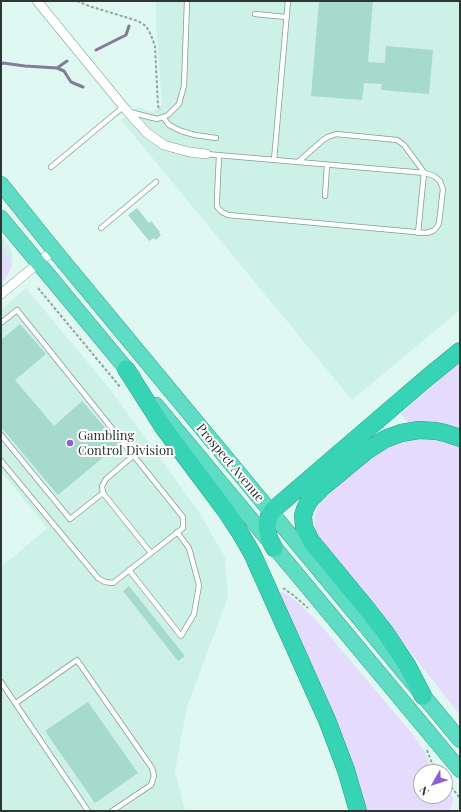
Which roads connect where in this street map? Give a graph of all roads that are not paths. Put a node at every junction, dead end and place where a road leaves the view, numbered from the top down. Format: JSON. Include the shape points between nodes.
{"nodes":[{"id":1,"x":37,"y":1,"type":"edge"},
{"id":2,"x":187,"y":1,"type":"edge"},
{"id":3,"x":288,"y":1,"type":"edge"},
{"id":4,"x":256,"y":14,"type":"dead end"},
{"id":5,"x":286,"y":17,"type":"junction"},
{"id":6,"x":125,"y":109,"type":"junction"},
{"id":7,"x":163,"y":117,"type":"junction"},
{"id":8,"x":216,"y":138,"type":"dead end"},
{"id":9,"x":206,"y":154,"type":"joint"},
{"id":10,"x":218,"y":156,"type":"junction"},
{"id":11,"x":274,"y":160,"type":"junction"},
{"id":12,"x":298,"y":162,"type":"junction"},
{"id":13,"x":327,"y":165,"type":"junction"},
{"id":14,"x":51,"y":167,"type":"dead end"},
{"id":15,"x":424,"y":173,"type":"junction"},
{"id":16,"x":156,"y":182,"type":"dead end"},
{"id":17,"x":1,"y":184,"type":"edge"},
{"id":18,"x":325,"y":196,"type":"dead end"},
{"id":19,"x":1,"y":218,"type":"edge"},
{"id":20,"x":101,"y":228,"type":"dead end"},
{"id":21,"x":418,"y":233,"type":"junction"},
{"id":22,"x":54,"y":250,"type":"junction"},
{"id":23,"x":38,"y":263,"type":"junction"},
{"id":24,"x":1,"y":294,"type":"edge"},
{"id":25,"x":1,"y":323,"type":"edge"},
{"id":26,"x":460,"y":351,"type":"edge"},
{"id":27,"x":126,"y":369,"type":"junction"},
{"id":28,"x":1,"y":434,"type":"edge"},
{"id":29,"x":460,"y":438,"type":"edge"},
{"id":30,"x":134,"y":455,"type":"junction"},
{"id":31,"x":1,"y":461,"type":"edge"},
{"id":32,"x":103,"y":493,"type":"junction"},
{"id":33,"x":271,"y":513,"type":"junction"},
{"id":34,"x":177,"y":532,"type":"junction"},
{"id":35,"x":274,"y":548,"type":"junction"},
{"id":36,"x":151,"y":553,"type":"junction"},
{"id":37,"x":129,"y":570,"type":"junction"},
{"id":38,"x":1,"y":682,"type":"edge"},
{"id":39,"x":423,"y":696,"type":"junction"},
{"id":40,"x":16,"y":704,"type":"junction"},
{"id":41,"x":457,"y":737,"type":"edge"},
{"id":42,"x":460,"y":770,"type":"edge"},
{"id":43,"x":88,"y":811,"type":"edge"},
{"id":44,"x":112,"y":811,"type":"edge"},
{"id":45,"x":358,"y":811,"type":"edge"}],
"edges":[{"from":1,"to":6,"type":"street"},
{"from":2,"to":7,"type":"lane","via":[[184,86],[179,104]]},
{"from":3,"to":5,"type":"lane"},
{"from":4,"to":5,"type":"lane"},
{"from":5,"to":11,"type":"lane"},
{"from":6,"to":7,"type":"lane","via":[[157,119]]},
{"from":6,"to":9,"type":"street","via":[[146,133],[164,145]]},
{"from":6,"to":14,"type":"lane"},
{"from":7,"to":8,"type":"lane","via":[[169,125],[181,131],[195,136]]},
{"from":9,"to":10,"type":"lane"},
{"from":10,"to":11,"type":"lane"},
{"from":10,"to":21,"type":"lane","via":[[217,207],[228,216]]},
{"from":11,"to":12,"type":"lane"},
{"from":12,"to":13,"type":"lane"},
{"from":12,"to":15,"type":"lane","via":[[323,140],[336,134],[397,140],[404,145]]},
{"from":13,"to":15,"type":"lane"},
{"from":13,"to":18,"type":"lane"},
{"from":15,"to":21,"type":"lane"},
{"from":15,"to":21,"type":"lane","via":[[434,176],[443,189],[437,227],[426,233]]},
{"from":16,"to":20,"type":"lane"},
{"from":17,"to":22,"type":"highway","name":"Prospect Avenue"},
{"from":19,"to":23,"type":"highway","name":"Prospect Avenue"},
{"from":22,"to":23,"type":"street"},
{"from":22,"to":33,"type":"highway","name":"Prospect Avenue"},
{"from":23,"to":24,"type":"street"},
{"from":23,"to":27,"type":"highway","name":"Prospect Avenue"},
{"from":25,"to":30,"type":"lane","via":[[17,310]]},
{"from":26,"to":33,"type":"highway"},
{"from":27,"to":35,"type":"highway","name":"Prospect Avenue"},
{"from":27,"to":45,"type":"highway","via":[[154,415],[226,511],[248,547],[327,720]]},
{"from":28,"to":32,"type":"lane","via":[[70,519]]},
{"from":29,"to":39,"type":"highway","via":[[436,431],[419,430],[401,433],[385,440],[365,452],[324,486],[309,501],[302,516],[311,541],[385,632]]},
{"from":30,"to":32,"type":"lane","via":[[106,479],[102,486]]},
{"from":30,"to":34,"type":"lane","via":[[183,517],[183,528]]},
{"from":31,"to":37,"type":"lane","via":[[98,578],[113,583]]},
{"from":32,"to":36,"type":"lane"},
{"from":33,"to":35,"type":"highway","via":[[267,521],[268,534]]},
{"from":33,"to":39,"type":"highway","name":"Prospect Avenue"},
{"from":34,"to":36,"type":"lane"},
{"from":34,"to":37,"type":"lane","via":[[189,548],[198,585],[194,614],[181,636]]},
{"from":35,"to":42,"type":"highway","name":"Prospect Avenue"},
{"from":36,"to":37,"type":"lane"},
{"from":38,"to":40,"type":"lane"},
{"from":39,"to":41,"type":"highway","name":"Prospect Avenue"},
{"from":40,"to":43,"type":"lane"},
{"from":40,"to":44,"type":"lane","via":[[78,660],[152,768],[154,776],[151,785]]}]}
